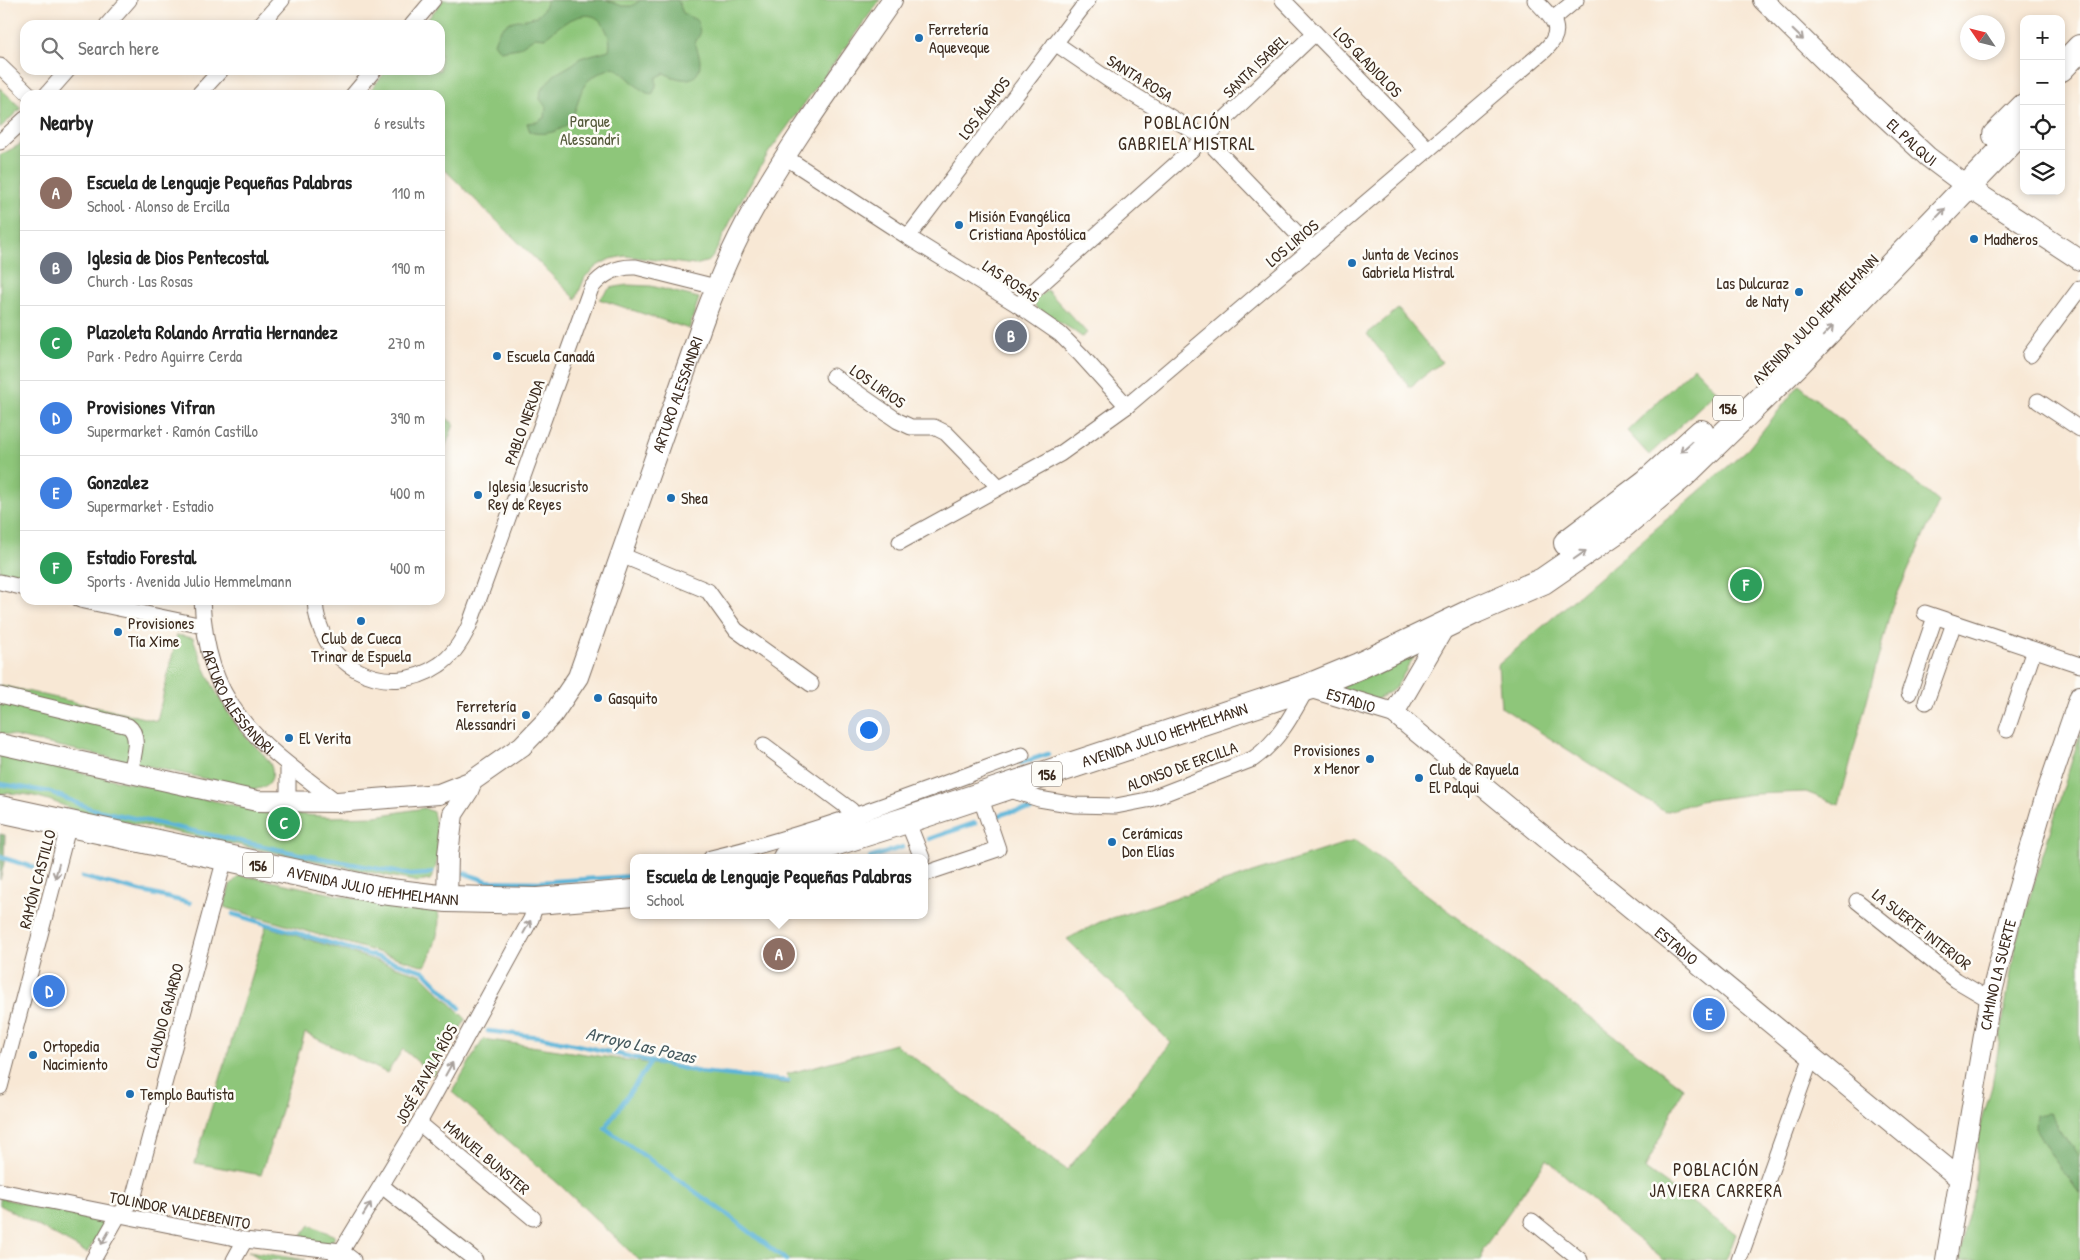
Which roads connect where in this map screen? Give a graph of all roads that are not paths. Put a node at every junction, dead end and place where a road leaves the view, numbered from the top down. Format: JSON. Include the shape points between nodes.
{"nodes":[{"id":1,"x":129,"y":0,"type":"edge"},
{"id":2,"x":282,"y":0,"type":"edge"},
{"id":3,"x":433,"y":0,"type":"edge"},
{"id":4,"x":892,"y":0,"type":"edge"},
{"id":5,"x":1088,"y":0,"type":"edge"},
{"id":6,"x":1284,"y":0,"type":"edge"},
{"id":7,"x":1535,"y":0,"type":"edge"},
{"id":8,"x":1576,"y":0,"type":"edge"},
{"id":9,"x":1763,"y":0,"type":"edge"},
{"id":10,"x":1553,"y":19,"type":"junction"},
{"id":11,"x":111,"y":20,"type":"edge"},
{"id":12,"x":264,"y":20,"type":"edge"},
{"id":13,"x":416,"y":20,"type":"edge"},
{"id":14,"x":1315,"y":33,"type":"junction"},
{"id":15,"x":1055,"y":43,"type":"junction"},
{"id":16,"x":2080,"y":48,"type":"edge"},
{"id":17,"x":2065,"y":64,"type":"edge"},
{"id":18,"x":0,"y":66,"type":"edge"},
{"id":19,"x":2080,"y":70,"type":"edge"},
{"id":20,"x":64,"y":75,"type":"edge"},
{"id":21,"x":216,"y":75,"type":"edge"},
{"id":22,"x":370,"y":75,"type":"edge"},
{"id":23,"x":2065,"y":85,"type":"edge"},
{"id":24,"x":25,"y":90,"type":"edge"},
{"id":25,"x":50,"y":90,"type":"edge"},
{"id":26,"x":203,"y":90,"type":"edge"},
{"id":27,"x":357,"y":90,"type":"edge"},
{"id":28,"x":2020,"y":112,"type":"edge"},
{"id":29,"x":20,"y":124,"type":"edge"},
{"id":30,"x":2020,"y":131,"type":"edge"},
{"id":31,"x":1205,"y":138,"type":"junction"},
{"id":32,"x":0,"y":142,"type":"edge"},
{"id":33,"x":1428,"y":149,"type":"junction"},
{"id":34,"x":785,"y":156,"type":"junction"},
{"id":35,"x":1961,"y":181,"type":"junction"},
{"id":36,"x":908,"y":237,"type":"junction"},
{"id":37,"x":1311,"y":248,"type":"junction"},
{"id":38,"x":2080,"y":260,"type":"edge"},
{"id":39,"x":716,"y":287,"type":"junction"},
{"id":40,"x":2080,"y":288,"type":"edge"},
{"id":41,"x":1018,"y":305,"type":"junction"},
{"id":42,"x":2030,"y":355,"type":"dead end"},
{"id":43,"x":833,"y":376,"type":"dead end"},
{"id":44,"x":2038,"y":401,"type":"dead end"},
{"id":45,"x":1127,"y":406,"type":"junction"},
{"id":46,"x":2080,"y":429,"type":"edge"},
{"id":47,"x":999,"y":487,"type":"junction"},
{"id":48,"x":900,"y":542,"type":"dead end"},
{"id":49,"x":621,"y":555,"type":"junction"},
{"id":50,"x":0,"y":582,"type":"edge"},
{"id":51,"x":20,"y":587,"type":"edge"},
{"id":52,"x":104,"y":605,"type":"edge"},
{"id":53,"x":202,"y":605,"type":"edge"},
{"id":54,"x":316,"y":605,"type":"edge"},
{"id":55,"x":1954,"y":623,"type":"junction"},
{"id":56,"x":1446,"y":624,"type":"junction"},
{"id":57,"x":203,"y":626,"type":"junction"},
{"id":58,"x":2034,"y":650,"type":"junction"},
{"id":59,"x":2080,"y":665,"type":"edge"},
{"id":60,"x":811,"y":684,"type":"dead end"},
{"id":61,"x":1308,"y":687,"type":"junction"},
{"id":62,"x":1909,"y":693,"type":"dead end"},
{"id":63,"x":0,"y":695,"type":"edge"},
{"id":64,"x":2080,"y":696,"type":"edge"},
{"id":65,"x":1926,"y":702,"type":"dead end"},
{"id":66,"x":1394,"y":713,"type":"junction"},
{"id":67,"x":2007,"y":730,"type":"dead end"},
{"id":68,"x":0,"y":744,"type":"edge"},
{"id":69,"x":764,"y":746,"type":"dead end"},
{"id":70,"x":1022,"y":755,"type":"dead end"},
{"id":71,"x":288,"y":766,"type":"junction"},
{"id":72,"x":130,"y":773,"type":"junction"},
{"id":73,"x":472,"y":781,"type":"junction"},
{"id":74,"x":992,"y":792,"type":"junction"},
{"id":75,"x":439,"y":794,"type":"junction"},
{"id":76,"x":288,"y":801,"type":"junction"},
{"id":77,"x":337,"y":802,"type":"junction"},
{"id":78,"x":0,"y":809,"type":"edge"},
{"id":79,"x":452,"y":814,"type":"junction"},
{"id":80,"x":907,"y":820,"type":"junction"},
{"id":81,"x":69,"y":824,"type":"junction"},
{"id":82,"x":849,"y":836,"type":"junction"},
{"id":83,"x":736,"y":854,"type":"edge"},
{"id":84,"x":797,"y":854,"type":"edge"},
{"id":85,"x":920,"y":854,"type":"edge"},
{"id":86,"x":225,"y":858,"type":"junction"},
{"id":87,"x":928,"y":869,"type":"edge"},
{"id":88,"x":630,"y":892,"type":"edge"},
{"id":89,"x":447,"y":899,"type":"junction"},
{"id":90,"x":537,"y":901,"type":"junction"},
{"id":91,"x":1857,"y":901,"type":"dead end"},
{"id":92,"x":1990,"y":1000,"type":"junction"},
{"id":93,"x":1812,"y":1056,"type":"junction"},
{"id":94,"x":0,"y":1087,"type":"edge"},
{"id":95,"x":419,"y":1123,"type":"junction"},
{"id":96,"x":1959,"y":1178,"type":"junction"},
{"id":97,"x":382,"y":1186,"type":"junction"},
{"id":98,"x":0,"y":1192,"type":"edge"},
{"id":99,"x":118,"y":1216,"type":"junction"},
{"id":100,"x":533,"y":1218,"type":"dead end"},
{"id":101,"x":1532,"y":1221,"type":"dead end"},
{"id":102,"x":245,"y":1240,"type":"junction"},
{"id":103,"x":343,"y":1257,"type":"edge"},
{"id":104,"x":93,"y":1260,"type":"edge"},
{"id":105,"x":234,"y":1260,"type":"edge"},
{"id":106,"x":475,"y":1260,"type":"edge"},
{"id":107,"x":1580,"y":1260,"type":"edge"},
{"id":108,"x":1739,"y":1260,"type":"edge"},
{"id":109,"x":1946,"y":1260,"type":"edge"}],
"edges":[{"from":1,"to":11,"type":"street"},
{"from":2,"to":12,"type":"street"},
{"from":3,"to":13,"type":"street"},
{"from":4,"to":34,"type":"street","name":"ARTURO ALESSANDRI"},
{"from":5,"to":15,"type":"street","name":"LOS ÁLAMOS"},
{"from":6,"to":14,"type":"street","name":"LOS GLADIOLOS"},
{"from":7,"to":10,"type":"street"},
{"from":8,"to":10,"type":"street"},
{"from":9,"to":35,"type":"street","name":"EL PALQUI","one_way":true,"via":[[1928,158]]},
{"from":10,"to":33,"type":"street","name":"LOS LIRIOS","via":[[1556,35],[1551,45]]},
{"from":14,"to":31,"type":"street","name":"SANTA ISABEL"},
{"from":14,"to":33,"type":"street","name":"LOS GLADIOLOS"},
{"from":15,"to":31,"type":"street","name":"SANTA ROSA"},
{"from":15,"to":36,"type":"street","name":"LOS ÁLAMOS"},
{"from":16,"to":17,"type":"highway"},
{"from":18,"to":24,"type":"street"},
{"from":19,"to":23,"type":"highway"},
{"from":20,"to":25,"type":"street"},
{"from":21,"to":26,"type":"street"},
{"from":22,"to":27,"type":"street"},
{"from":28,"to":35,"type":"highway","name":"AVENIDA JULIO HEMMELMANN","number":"156"},
{"from":29,"to":32,"type":"street"},
{"from":30,"to":35,"type":"highway","name":"AVENIDA JULIO HEMMELMANN","number":"156"},
{"from":31,"to":37,"type":"street","name":"SANTA ROSA"},
{"from":31,"to":41,"type":"street","name":"SANTA ISABEL"},
{"from":33,"to":37,"type":"street","name":"LOS LIRIOS"},
{"from":34,"to":36,"type":"street","name":"LAS ROSAS"},
{"from":34,"to":39,"type":"street","name":"ARTURO ALESSANDRI","via":[[752,211]]},
{"from":35,"to":38,"type":"street","name":"EL PALQUI"},
{"from":35,"to":56,"type":"highway","name":"AVENIDA JULIO HEMMELMANN","number":"156","via":[[1646,483],[1476,610]]},
{"from":36,"to":41,"type":"street","name":"LAS ROSAS"},
{"from":37,"to":45,"type":"street","name":"LOS LIRIOS"},
{"from":39,"to":49,"type":"street","name":"ARTURO ALESSANDRI"},
{"from":39,"to":54,"type":"street","name":"PABLO NERUDA","via":[[627,267],[609,271],[591,288],[469,626],[458,647],[440,665],[417,676],[393,680],[357,670],[328,645],[318,623]]},
{"from":40,"to":42,"type":"street"},
{"from":41,"to":45,"type":"street","name":"LAS ROSAS","via":[[1060,334]]},
{"from":43,"to":47,"type":"street","name":"LOS LIRIOS","via":[[898,421],[910,427],[934,427],[946,433]]},
{"from":44,"to":46,"type":"street"},
{"from":45,"to":47,"type":"street","name":"LOS LIRIOS","via":[[1060,454]]},
{"from":47,"to":48,"type":"street","name":"LOS LIRIOS"},
{"from":49,"to":60,"type":"street","via":[[708,590],[736,630]]},
{"from":49,"to":73,"type":"street","name":"ARTURO ALESSANDRI","via":[[578,676],[567,696],[522,746]]},
{"from":50,"to":51,"type":"street"},
{"from":52,"to":57,"type":"street"},
{"from":53,"to":57,"type":"street","name":"ARTURO ALESSANDRI"},
{"from":55,"to":58,"type":"street"},
{"from":55,"to":62,"type":"street","via":[[1930,615]]},
{"from":55,"to":65,"type":"street"},
{"from":56,"to":61,"type":"highway","name":"AVENIDA JULIO HEMMELMANN","number":"156"},
{"from":56,"to":66,"type":"street","name":"ESTADIO"},
{"from":57,"to":71,"type":"street","name":"ARTURO ALESSANDRI","via":[[215,673],[232,707],[258,739]]},
{"from":58,"to":59,"type":"street"},
{"from":58,"to":67,"type":"street"},
{"from":61,"to":66,"type":"street","name":"ESTADIO"},
{"from":61,"to":74,"type":"highway","name":"AVENIDA JULIO HEMMELMANN","number":"156"},
{"from":61,"to":74,"type":"street","name":"ALONSO DE ERCILLA","via":[[1288,723],[1253,759],[1147,800],[1116,806],[1075,805]]},
{"from":63,"to":72,"type":"street","via":[[128,726],[136,738]]},
{"from":64,"to":92,"type":"street","name":"CAMINO LA SUERTE","via":[[2046,795]]},
{"from":66,"to":93,"type":"street","name":"ESTADIO"},
{"from":68,"to":72,"type":"street"},
{"from":69,"to":82,"type":"street","via":[[850,810]]},
{"from":70,"to":82,"type":"street"},
{"from":71,"to":76,"type":"street","name":"ARTURO ALESSANDRI"},
{"from":71,"to":77,"type":"street","name":"ARTURO ALESSANDRI"},
{"from":72,"to":76,"type":"street","via":[[257,801]]},
{"from":73,"to":75,"type":"street","name":"ARTURO ALESSANDRI"},
{"from":73,"to":79,"type":"street","name":"ARTURO ALESSANDRI"},
{"from":74,"to":80,"type":"highway","name":"AVENIDA JULIO HEMMELMANN","number":"156"},
{"from":74,"to":87,"type":"street","via":[[998,849]]},
{"from":75,"to":77,"type":"street","name":"ARTURO ALESSANDRI"},
{"from":75,"to":79,"type":"street"},
{"from":76,"to":77,"type":"street"},
{"from":78,"to":81,"type":"highway","name":"AVENIDA JULIO HEMMELMANN","number":"156"},
{"from":79,"to":89,"type":"street","name":"ARTURO ALESSANDRI"},
{"from":80,"to":82,"type":"highway","name":"AVENIDA JULIO HEMMELMANN","number":"156"},
{"from":80,"to":85,"type":"street"},
{"from":81,"to":86,"type":"highway","name":"AVENIDA JULIO HEMMELMANN","number":"156"},
{"from":81,"to":94,"type":"street","name":"RAMÓN CASTILLO","one_way":true},
{"from":82,"to":83,"type":"street"},
{"from":82,"to":84,"type":"highway","name":"AVENIDA JULIO HEMMELMANN","number":"156"},
{"from":86,"to":89,"type":"highway","name":"AVENIDA JULIO HEMMELMANN","number":"156","via":[[382,891]]},
{"from":86,"to":99,"type":"street","name":"CLAUDIO GAJARDO","via":[[132,1199]]},
{"from":88,"to":90,"type":"highway","name":"AVENIDA JULIO HEMMELMANN","number":"156"},
{"from":89,"to":90,"type":"highway","name":"AVENIDA JULIO HEMMELMANN","number":"156"},
{"from":95,"to":90,"type":"street","name":"JOSÉ ZAVALA RÍOS","one_way":true,"via":[[531,919]]},
{"from":91,"to":92,"type":"street","name":"LA SUERTE INTERIOR","via":[[1956,980]]},
{"from":92,"to":96,"type":"street","name":"CAMINO LA SUERTE"},
{"from":93,"to":96,"type":"street","name":"ESTADIO"},
{"from":93,"to":108,"type":"street"},
{"from":95,"to":97,"type":"street","name":"JOSÉ ZAVALA RÍOS"},
{"from":95,"to":100,"type":"street","name":"MANUEL BUNSTER"},
{"from":96,"to":109,"type":"street","name":"CAMINO LA SUERTE"},
{"from":103,"to":97,"type":"street","name":"JOSÉ ZAVALA RÍOS","one_way":true},
{"from":97,"to":106,"type":"street"},
{"from":98,"to":99,"type":"street","name":"TOLINDOR VALDEBENITO"},
{"from":99,"to":102,"type":"street","name":"TOLINDOR VALDEBENITO"},
{"from":99,"to":104,"type":"street","name":"CLAUDIO GAJARDO","one_way":true},
{"from":101,"to":107,"type":"street"},
{"from":102,"to":103,"type":"street","name":"TOLINDOR VALDEBENITO"},
{"from":102,"to":105,"type":"street"}]}
